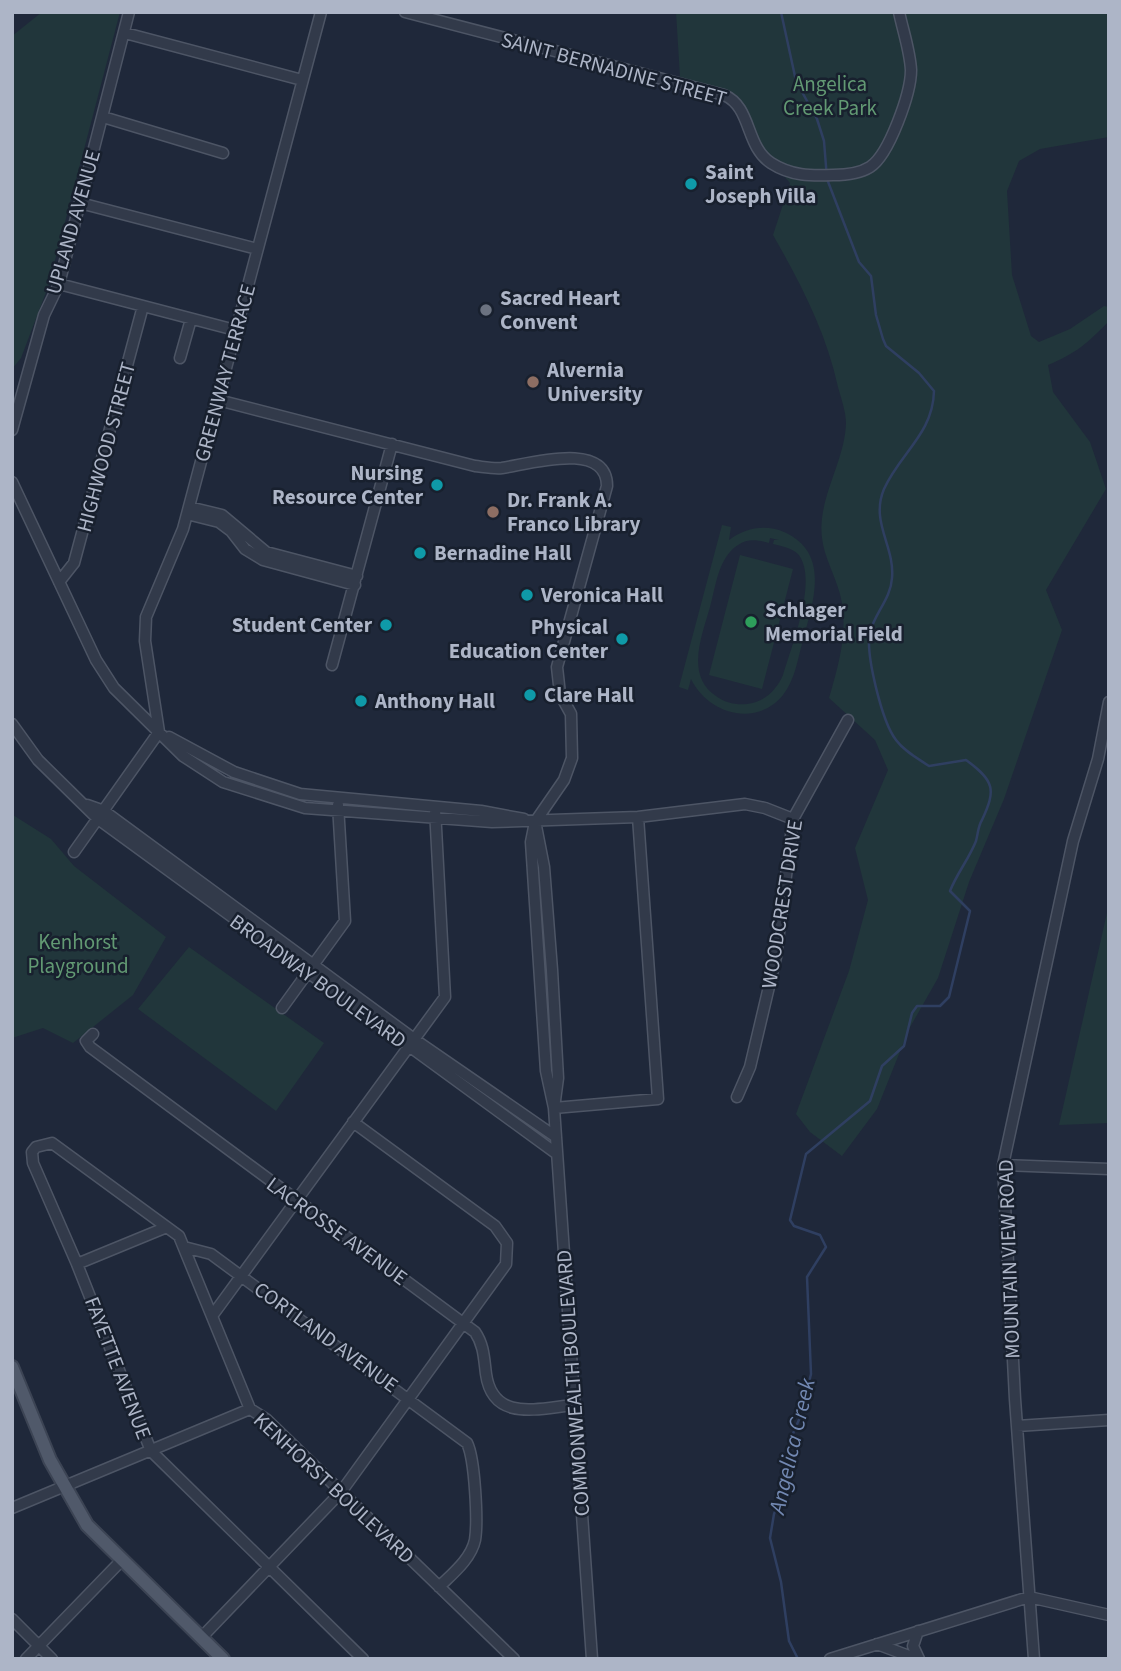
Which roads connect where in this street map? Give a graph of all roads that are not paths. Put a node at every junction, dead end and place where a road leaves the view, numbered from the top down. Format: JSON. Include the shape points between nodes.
{"nodes":[{"id":1,"x":129,"y":12,"type":"edge"},
{"id":2,"x":321,"y":12,"type":"edge"},
{"id":3,"x":405,"y":12,"type":"edge"},
{"id":4,"x":899,"y":12,"type":"edge"},
{"id":5,"x":125,"y":33,"type":"junction"},
{"id":6,"x":302,"y":80,"type":"junction"},
{"id":7,"x":103,"y":117,"type":"junction"},
{"id":8,"x":223,"y":152,"type":"dead end"},
{"id":9,"x":80,"y":203,"type":"junction"},
{"id":10,"x":257,"y":250,"type":"junction"},
{"id":11,"x":60,"y":284,"type":"junction"},
{"id":12,"x":143,"y":306,"type":"junction"},
{"id":13,"x":191,"y":319,"type":"junction"},
{"id":14,"x":235,"y":330,"type":"junction"},
{"id":15,"x":180,"y":358,"type":"dead end"},
{"id":16,"x":218,"y":400,"type":"junction"},
{"id":17,"x":12,"y":430,"type":"edge"},
{"id":18,"x":392,"y":444,"type":"junction"},
{"id":19,"x":12,"y":482,"type":"edge"},
{"id":20,"x":188,"y":510,"type":"junction"},
{"id":21,"x":356,"y":580,"type":"junction"},
{"id":22,"x":59,"y":582,"type":"junction"},
{"id":23,"x":332,"y":665,"type":"dead end"},
{"id":24,"x":1109,"y":702,"type":"edge"},
{"id":25,"x":848,"y":720,"type":"dead end"},
{"id":26,"x":12,"y":724,"type":"edge"},
{"id":27,"x":159,"y":732,"type":"junction"},
{"id":28,"x":338,"y":805,"type":"junction"},
{"id":29,"x":435,"y":813,"type":"junction"},
{"id":30,"x":101,"y":815,"type":"junction"},
{"id":31,"x":638,"y":817,"type":"junction"},
{"id":32,"x":793,"y":819,"type":"junction"},
{"id":33,"x":535,"y":822,"type":"junction"},
{"id":34,"x":74,"y":852,"type":"dead end"},
{"id":35,"x":311,"y":969,"type":"junction"},
{"id":36,"x":282,"y":1008,"type":"dead end"},
{"id":37,"x":93,"y":1034,"type":"dead end"},
{"id":38,"x":411,"y":1043,"type":"junction"},
{"id":39,"x":737,"y":1097,"type":"dead end"},
{"id":40,"x":554,"y":1108,"type":"junction"},
{"id":41,"x":353,"y":1122,"type":"junction"},
{"id":42,"x":556,"y":1137,"type":"junction"},
{"id":43,"x":557,"y":1154,"type":"junction"},
{"id":44,"x":1003,"y":1165,"type":"junction"},
{"id":45,"x":1109,"y":1169,"type":"edge"},
{"id":46,"x":295,"y":1202,"type":"junction"},
{"id":47,"x":167,"y":1227,"type":"junction"},
{"id":48,"x":184,"y":1247,"type":"junction"},
{"id":49,"x":77,"y":1264,"type":"junction"},
{"id":50,"x":241,"y":1275,"type":"junction"},
{"id":51,"x":212,"y":1316,"type":"junction"},
{"id":52,"x":464,"y":1322,"type":"junction"},
{"id":53,"x":12,"y":1367,"type":"edge"},
{"id":54,"x":410,"y":1398,"type":"junction"},
{"id":55,"x":574,"y":1405,"type":"junction"},
{"id":56,"x":250,"y":1409,"type":"junction"},
{"id":57,"x":1109,"y":1420,"type":"edge"},
{"id":58,"x":1017,"y":1426,"type":"junction"},
{"id":59,"x":151,"y":1451,"type":"junction"},
{"id":60,"x":63,"y":1487,"type":"junction"},
{"id":61,"x":341,"y":1492,"type":"junction"},
{"id":62,"x":12,"y":1508,"type":"edge"},
{"id":63,"x":121,"y":1561,"type":"junction"},
{"id":64,"x":270,"y":1568,"type":"junction"},
{"id":65,"x":439,"y":1587,"type":"junction"},
{"id":66,"x":1029,"y":1597,"type":"junction"},
{"id":67,"x":1109,"y":1615,"type":"edge"},
{"id":68,"x":12,"y":1619,"type":"edge"},
{"id":69,"x":918,"y":1630,"type":"junction"},
{"id":70,"x":201,"y":1638,"type":"junction"},
{"id":71,"x":877,"y":1644,"type":"junction"},
{"id":72,"x":38,"y":1646,"type":"junction"},
{"id":73,"x":26,"y":1659,"type":"edge"},
{"id":74,"x":52,"y":1659,"type":"edge"},
{"id":75,"x":223,"y":1659,"type":"edge"},
{"id":76,"x":363,"y":1659,"type":"edge"},
{"id":77,"x":514,"y":1659,"type":"edge"},
{"id":78,"x":592,"y":1659,"type":"edge"},
{"id":79,"x":830,"y":1659,"type":"edge"},
{"id":80,"x":918,"y":1659,"type":"edge"},
{"id":81,"x":1034,"y":1659,"type":"edge"}],
"edges":[{"from":1,"to":5,"type":"street","name":"UPLAND AVENUE"},
{"from":2,"to":6,"type":"street","name":"GREENWAY TERRACE"},
{"from":3,"to":4,"type":"street","name":"SAINT BERNADINE STREET","via":[[723,95],[738,106],[764,158],[790,172],[820,176],[867,169],[887,146],[911,70]]},
{"from":5,"to":6,"type":"street"},
{"from":5,"to":7,"type":"street","name":"UPLAND AVENUE"},
{"from":6,"to":10,"type":"street","name":"GREENWAY TERRACE"},
{"from":7,"to":8,"type":"street"},
{"from":7,"to":9,"type":"street","name":"UPLAND AVENUE"},
{"from":9,"to":10,"type":"street"},
{"from":9,"to":11,"type":"street","name":"UPLAND AVENUE"},
{"from":10,"to":14,"type":"street","name":"GREENWAY TERRACE"},
{"from":11,"to":12,"type":"street"},
{"from":11,"to":17,"type":"street","name":"UPLAND AVENUE","via":[[44,315]]},
{"from":12,"to":13,"type":"street"},
{"from":12,"to":22,"type":"street","name":"HIGHWOOD STREET","via":[[74,563]]},
{"from":13,"to":14,"type":"street"},
{"from":13,"to":15,"type":"street"},
{"from":14,"to":16,"type":"street","name":"GREENWAY TERRACE"},
{"from":16,"to":18,"type":"street"},
{"from":16,"to":20,"type":"street","name":"GREENWAY TERRACE"},
{"from":18,"to":21,"type":"street"},
{"from":18,"to":33,"type":"street","via":[[487,467],[581,459],[601,467],[607,486],[557,667],[560,694],[571,714],[572,758],[564,780]]},
{"from":19,"to":22,"type":"street"},
{"from":20,"to":21,"type":"street","via":[[219,522],[263,560]]},
{"from":20,"to":27,"type":"street","name":"GREENWAY TERRACE","via":[[144,631]]},
{"from":21,"to":23,"type":"street"},
{"from":22,"to":27,"type":"street","via":[[109,680]]},
{"from":24,"to":44,"type":"street","name":"MOUNTAIN VIEW ROAD","via":[[1098,759],[1073,841]]},
{"from":25,"to":32,"type":"street","name":"WOODCREST DRIVE"},
{"from":26,"to":30,"type":"street","name":"BROADWAY BOULEVARD","via":[[38,760]]},
{"from":27,"to":28,"type":"street","via":[[250,779]]},
{"from":27,"to":30,"type":"street"},
{"from":28,"to":29,"type":"street"},
{"from":28,"to":35,"type":"street","via":[[345,922]]},
{"from":29,"to":33,"type":"street","via":[[512,815]]},
{"from":29,"to":38,"type":"street","via":[[445,997]]},
{"from":30,"to":34,"type":"street"},
{"from":30,"to":35,"type":"street","name":"BROADWAY BOULEVARD"},
{"from":31,"to":32,"type":"street","via":[[745,804]]},
{"from":31,"to":33,"type":"street"},
{"from":31,"to":40,"type":"street","via":[[657,1099]]},
{"from":32,"to":39,"type":"street","name":"WOODCREST DRIVE","via":[[779,943],[750,1067]]},
{"from":33,"to":40,"type":"street","name":"COMMONWEALTH BOULEVARD","via":[[552,970],[558,1078]]},
{"from":35,"to":36,"type":"street"},
{"from":35,"to":38,"type":"street","name":"BROADWAY BOULEVARD"},
{"from":37,"to":46,"type":"street","name":"LACROSSE AVENUE","via":[[86,1041],[90,1047]]},
{"from":38,"to":41,"type":"street"},
{"from":38,"to":42,"type":"street","name":"BROADWAY BOULEVARD"},
{"from":38,"to":43,"type":"street","name":"BROADWAY BOULEVARD"},
{"from":40,"to":42,"type":"street","name":"COMMONWEALTH BOULEVARD"},
{"from":41,"to":46,"type":"street"},
{"from":41,"to":52,"type":"street","via":[[495,1226],[507,1243],[502,1273]]},
{"from":42,"to":43,"type":"street","name":"COMMONWEALTH BOULEVARD"},
{"from":43,"to":55,"type":"street","name":"COMMONWEALTH BOULEVARD"},
{"from":44,"to":45,"type":"street"},
{"from":44,"to":58,"type":"street","name":"MOUNTAIN VIEW ROAD"},
{"from":46,"to":50,"type":"street"},
{"from":46,"to":52,"type":"street","name":"LACROSSE AVENUE"},
{"from":47,"to":48,"type":"street"},
{"from":47,"to":49,"type":"street"},
{"from":47,"to":49,"type":"street","name":"FAYETTE AVENUE","via":[[55,1145],[36,1147],[33,1163]]},
{"from":48,"to":50,"type":"street","name":"CORTLAND AVENUE","via":[[211,1254]]},
{"from":48,"to":51,"type":"street","name":"KENHORST BOULEVARD"},
{"from":49,"to":59,"type":"street","name":"FAYETTE AVENUE"},
{"from":50,"to":51,"type":"street"},
{"from":50,"to":54,"type":"street","name":"CORTLAND AVENUE"},
{"from":51,"to":56,"type":"street","name":"KENHORST BOULEVARD"},
{"from":52,"to":54,"type":"street"},
{"from":52,"to":55,"type":"street","name":"LACROSSE AVENUE","via":[[480,1339],[488,1389],[500,1403],[522,1410]]},
{"from":53,"to":60,"type":"main road"},
{"from":54,"to":61,"type":"street"},
{"from":54,"to":65,"type":"street","name":"CORTLAND AVENUE","via":[[463,1438],[472,1461],[475,1541],[463,1563]]},
{"from":55,"to":78,"type":"street","name":"COMMONWEALTH BOULEVARD"},
{"from":56,"to":59,"type":"street"},
{"from":56,"to":61,"type":"street","name":"KENHORST BOULEVARD"},
{"from":57,"to":58,"type":"street"},
{"from":58,"to":66,"type":"street","name":"MOUNTAIN VIEW ROAD"},
{"from":59,"to":60,"type":"street"},
{"from":59,"to":64,"type":"street","name":"FAYETTE AVENUE"},
{"from":60,"to":62,"type":"street"},
{"from":60,"to":63,"type":"main road","via":[[88,1525]]},
{"from":61,"to":64,"type":"street"},
{"from":61,"to":65,"type":"street","name":"KENHORST BOULEVARD"},
{"from":63,"to":70,"type":"main road"},
{"from":63,"to":72,"type":"street"},
{"from":64,"to":70,"type":"street"},
{"from":64,"to":76,"type":"street","name":"FAYETTE AVENUE"},
{"from":65,"to":77,"type":"street","name":"KENHORST BOULEVARD"},
{"from":66,"to":67,"type":"street"},
{"from":66,"to":69,"type":"street"},
{"from":66,"to":81,"type":"street","name":"MOUNTAIN VIEW ROAD"},
{"from":68,"to":72,"type":"street"},
{"from":69,"to":71,"type":"street"},
{"from":69,"to":80,"type":"street","via":[[913,1646]]},
{"from":70,"to":75,"type":"main road"},
{"from":71,"to":79,"type":"street"},
{"from":71,"to":80,"type":"street"},
{"from":72,"to":73,"type":"street"},
{"from":72,"to":74,"type":"street"}]}
